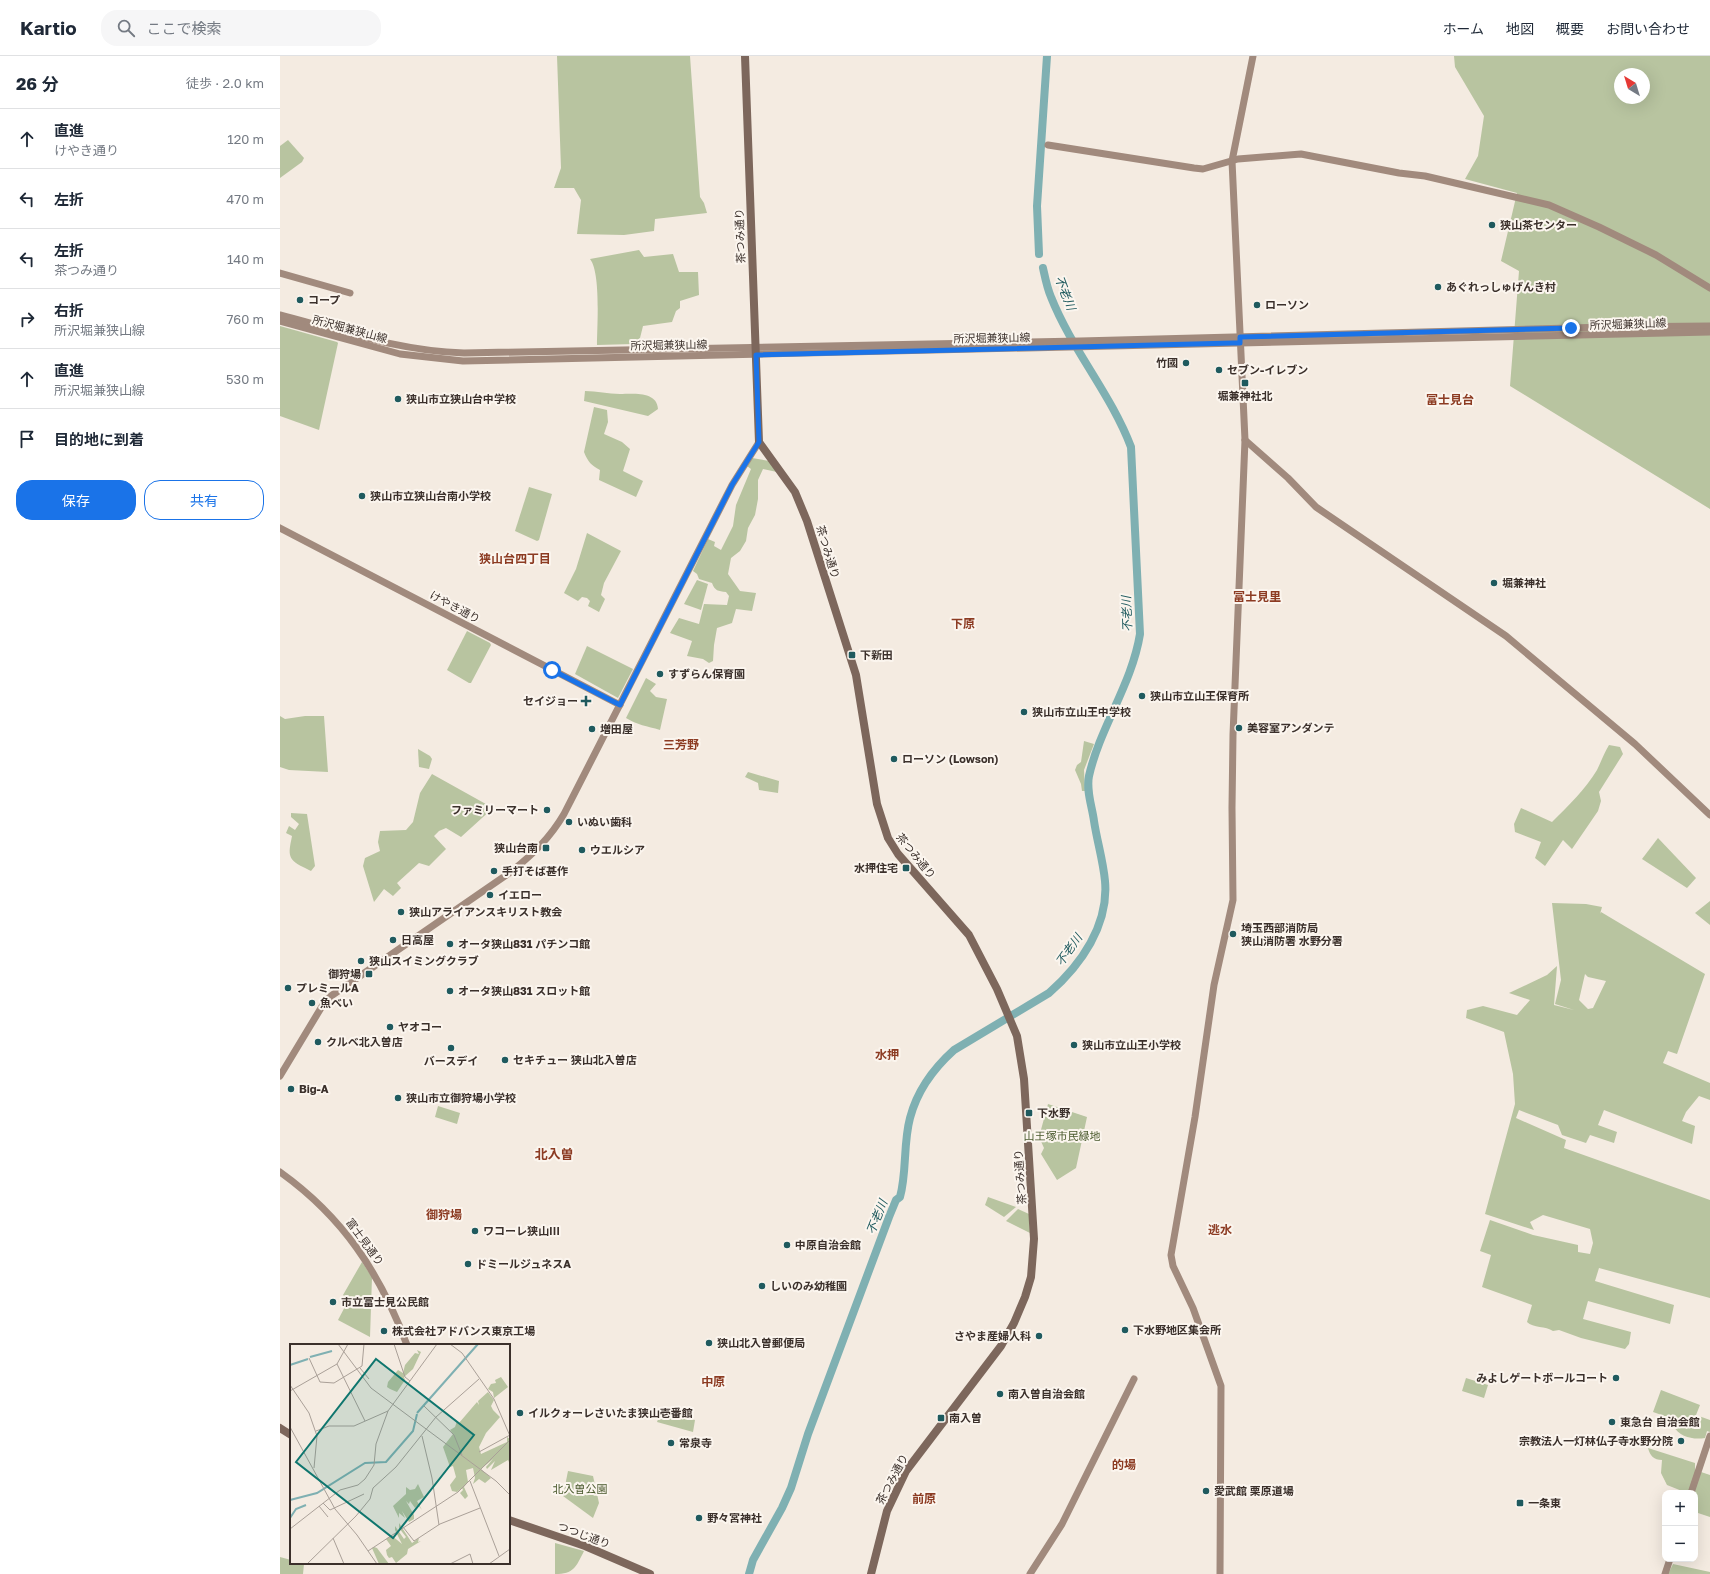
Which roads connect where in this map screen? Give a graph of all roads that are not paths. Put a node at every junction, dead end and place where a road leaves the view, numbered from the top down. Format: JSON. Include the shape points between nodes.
{"nodes":[{"id":1,"x":746,"y":56,"type":"edge"},
{"id":2,"x":1253,"y":56,"type":"edge"},
{"id":3,"x":1048,"y":145,"type":"dead end"},
{"id":4,"x":1232,"y":161,"type":"junction"},
{"id":5,"x":280,"y":273,"type":"edge"},
{"id":6,"x":1710,"y":288,"type":"edge"},
{"id":7,"x":350,"y":293,"type":"dead end"},
{"id":8,"x":280,"y":315,"type":"edge"},
{"id":9,"x":280,"y":322,"type":"edge"},
{"id":10,"x":1710,"y":326,"type":"edge"},
{"id":11,"x":1710,"y":332,"type":"edge"},
{"id":12,"x":1240,"y":340,"type":"junction"},
{"id":13,"x":756,"y":352,"type":"junction"},
{"id":14,"x":1245,"y":440,"type":"junction"},
{"id":15,"x":759,"y":442,"type":"junction"},
{"id":16,"x":280,"y":528,"type":"edge"},
{"id":17,"x":620,"y":705,"type":"junction"},
{"id":18,"x":1710,"y":815,"type":"edge"},
{"id":19,"x":280,"y":1076,"type":"edge"},
{"id":20,"x":280,"y":1172,"type":"edge"},
{"id":21,"x":407,"y":1344,"type":"edge"},
{"id":22,"x":1134,"y":1379,"type":"dead end"},
{"id":23,"x":280,"y":1428,"type":"edge"},
{"id":24,"x":290,"y":1434,"type":"edge"},
{"id":25,"x":1710,"y":1436,"type":"edge"},
{"id":26,"x":1692,"y":1490,"type":"edge"},
{"id":27,"x":510,"y":1520,"type":"edge"},
{"id":28,"x":1669,"y":1562,"type":"edge"},
{"id":29,"x":650,"y":1574,"type":"edge"},
{"id":30,"x":871,"y":1574,"type":"edge"},
{"id":31,"x":1030,"y":1574,"type":"edge"},
{"id":32,"x":1220,"y":1574,"type":"edge"},
{"id":33,"x":1665,"y":1574,"type":"edge"}],
"edges":[{"from":1,"to":13,"type":"main road","name":"茶つみ通り"},
{"from":2,"to":4,"type":"street"},
{"from":3,"to":4,"type":"street","via":[[1203,169]]},
{"from":4,"to":6,"type":"street","via":[[1301,154],[1425,176],[1530,200],[1564,211],[1624,238]]},
{"from":4,"to":12,"type":"street"},
{"from":5,"to":7,"type":"street"},
{"from":8,"to":13,"type":"street","name":"所沢堀兼狭山線","via":[[384,343],[448,353]]},
{"from":9,"to":13,"type":"street","name":"所沢堀兼狭山線","via":[[380,349],[443,360]]},
{"from":10,"to":12,"type":"street","name":"所沢堀兼狭山線"},
{"from":11,"to":12,"type":"street","name":"所沢堀兼狭山線"},
{"from":12,"to":13,"type":"street","name":"所沢堀兼狭山線"},
{"from":12,"to":14,"type":"street"},
{"from":13,"to":15,"type":"main road","name":"茶つみ通り"},
{"from":14,"to":18,"type":"street","via":[[1288,478],[1316,508],[1506,636],[1635,744]]},
{"from":14,"to":32,"type":"street","via":[[1233,750],[1233,900],[1213,992],[1171,1255],[1173,1266],[1193,1308],[1221,1386]]},
{"from":15,"to":17,"type":"street","via":[[732,485]]},
{"from":15,"to":30,"type":"main road","name":"茶つみ通り","via":[[795,492],[808,521],[856,675],[877,804],[888,838],[898,854],[969,934],[1017,1036],[1024,1079],[1034,1236],[1031,1277],[1020,1310],[1001,1346],[920,1450],[903,1477],[887,1511]]},
{"from":16,"to":17,"type":"street","name":"けやき通り"},
{"from":17,"to":19,"type":"street","via":[[564,814],[545,842],[512,871],[331,996],[324,1003]]},
{"from":20,"to":21,"type":"street","name":"富士見通り","via":[[325,1209],[361,1253],[386,1296]]},
{"from":22,"to":31,"type":"street","via":[[1062,1524]]},
{"from":23,"to":24,"type":"main road"},
{"from":25,"to":26,"type":"street"},
{"from":27,"to":29,"type":"main road","name":"つつじ通り","via":[[585,1546]]},
{"from":28,"to":33,"type":"street"}]}
